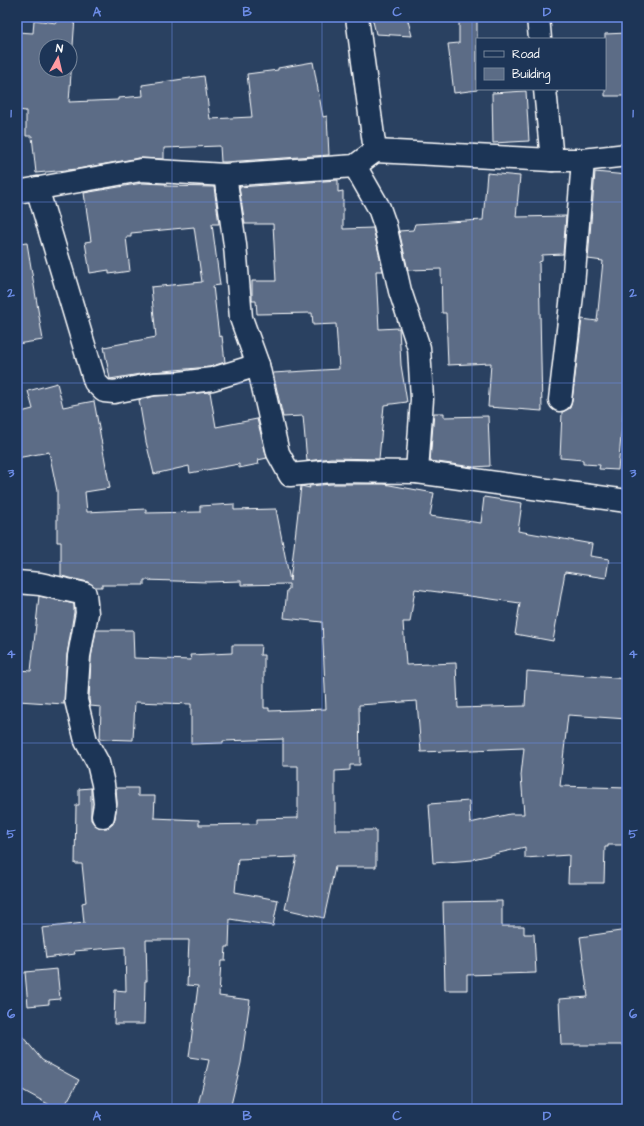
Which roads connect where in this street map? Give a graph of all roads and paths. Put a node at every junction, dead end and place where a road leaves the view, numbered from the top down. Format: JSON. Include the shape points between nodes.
{"nodes":[{"id":1,"x":357,"y":17,"type":"edge"},
{"id":2,"x":538,"y":17,"type":"edge"},
{"id":3,"x":540,"y":38,"type":"edge"},
{"id":4,"x":545,"y":90,"type":"edge"},
{"id":5,"x":375,"y":151,"type":"junction"},
{"id":6,"x":627,"y":155,"type":"edge"},
{"id":7,"x":552,"y":160,"type":"junction"},
{"id":8,"x":583,"y":160,"type":"junction"},
{"id":9,"x":355,"y":166,"type":"junction"},
{"id":10,"x":225,"y":175,"type":"junction"},
{"id":11,"x":27,"y":190,"type":"edge"},
{"id":12,"x":258,"y":365,"type":"junction"},
{"id":13,"x":560,"y":400,"type":"dead end"},
{"id":14,"x":417,"y":472,"type":"junction"},
{"id":15,"x":627,"y":501,"type":"edge"},
{"id":16,"x":17,"y":582,"type":"edge"},
{"id":17,"x":103,"y":816,"type":"dead end"}],
"edges":[{"from":1,"to":5,"type":"street"},
{"from":2,"to":3,"type":"street"},
{"from":4,"to":7,"type":"street"},
{"from":5,"to":7,"type":"street"},
{"from":5,"to":9,"type":"street"},
{"from":6,"to":8,"type":"street"},
{"from":7,"to":8,"type":"street"},
{"from":8,"to":13,"type":"street","via":[[573,286]]},
{"from":9,"to":10,"type":"street"},
{"from":9,"to":14,"type":"street","via":[[379,208],[385,225],[400,291],[419,348],[422,399]]},
{"from":10,"to":11,"type":"street","via":[[141,170]]},
{"from":10,"to":12,"type":"street","via":[[235,245],[240,318]]},
{"from":11,"to":12,"type":"street","via":[[54,241],[62,278],[95,382],[100,389],[114,392],[154,384],[212,379]]},
{"from":12,"to":14,"type":"street","via":[[278,453],[290,475],[331,471]]},
{"from":14,"to":15,"type":"street"},
{"from":16,"to":17,"type":"street","via":[[40,584],[85,594],[87,613],[79,656],[76,700],[86,741],[98,763],[103,784]]}]}
